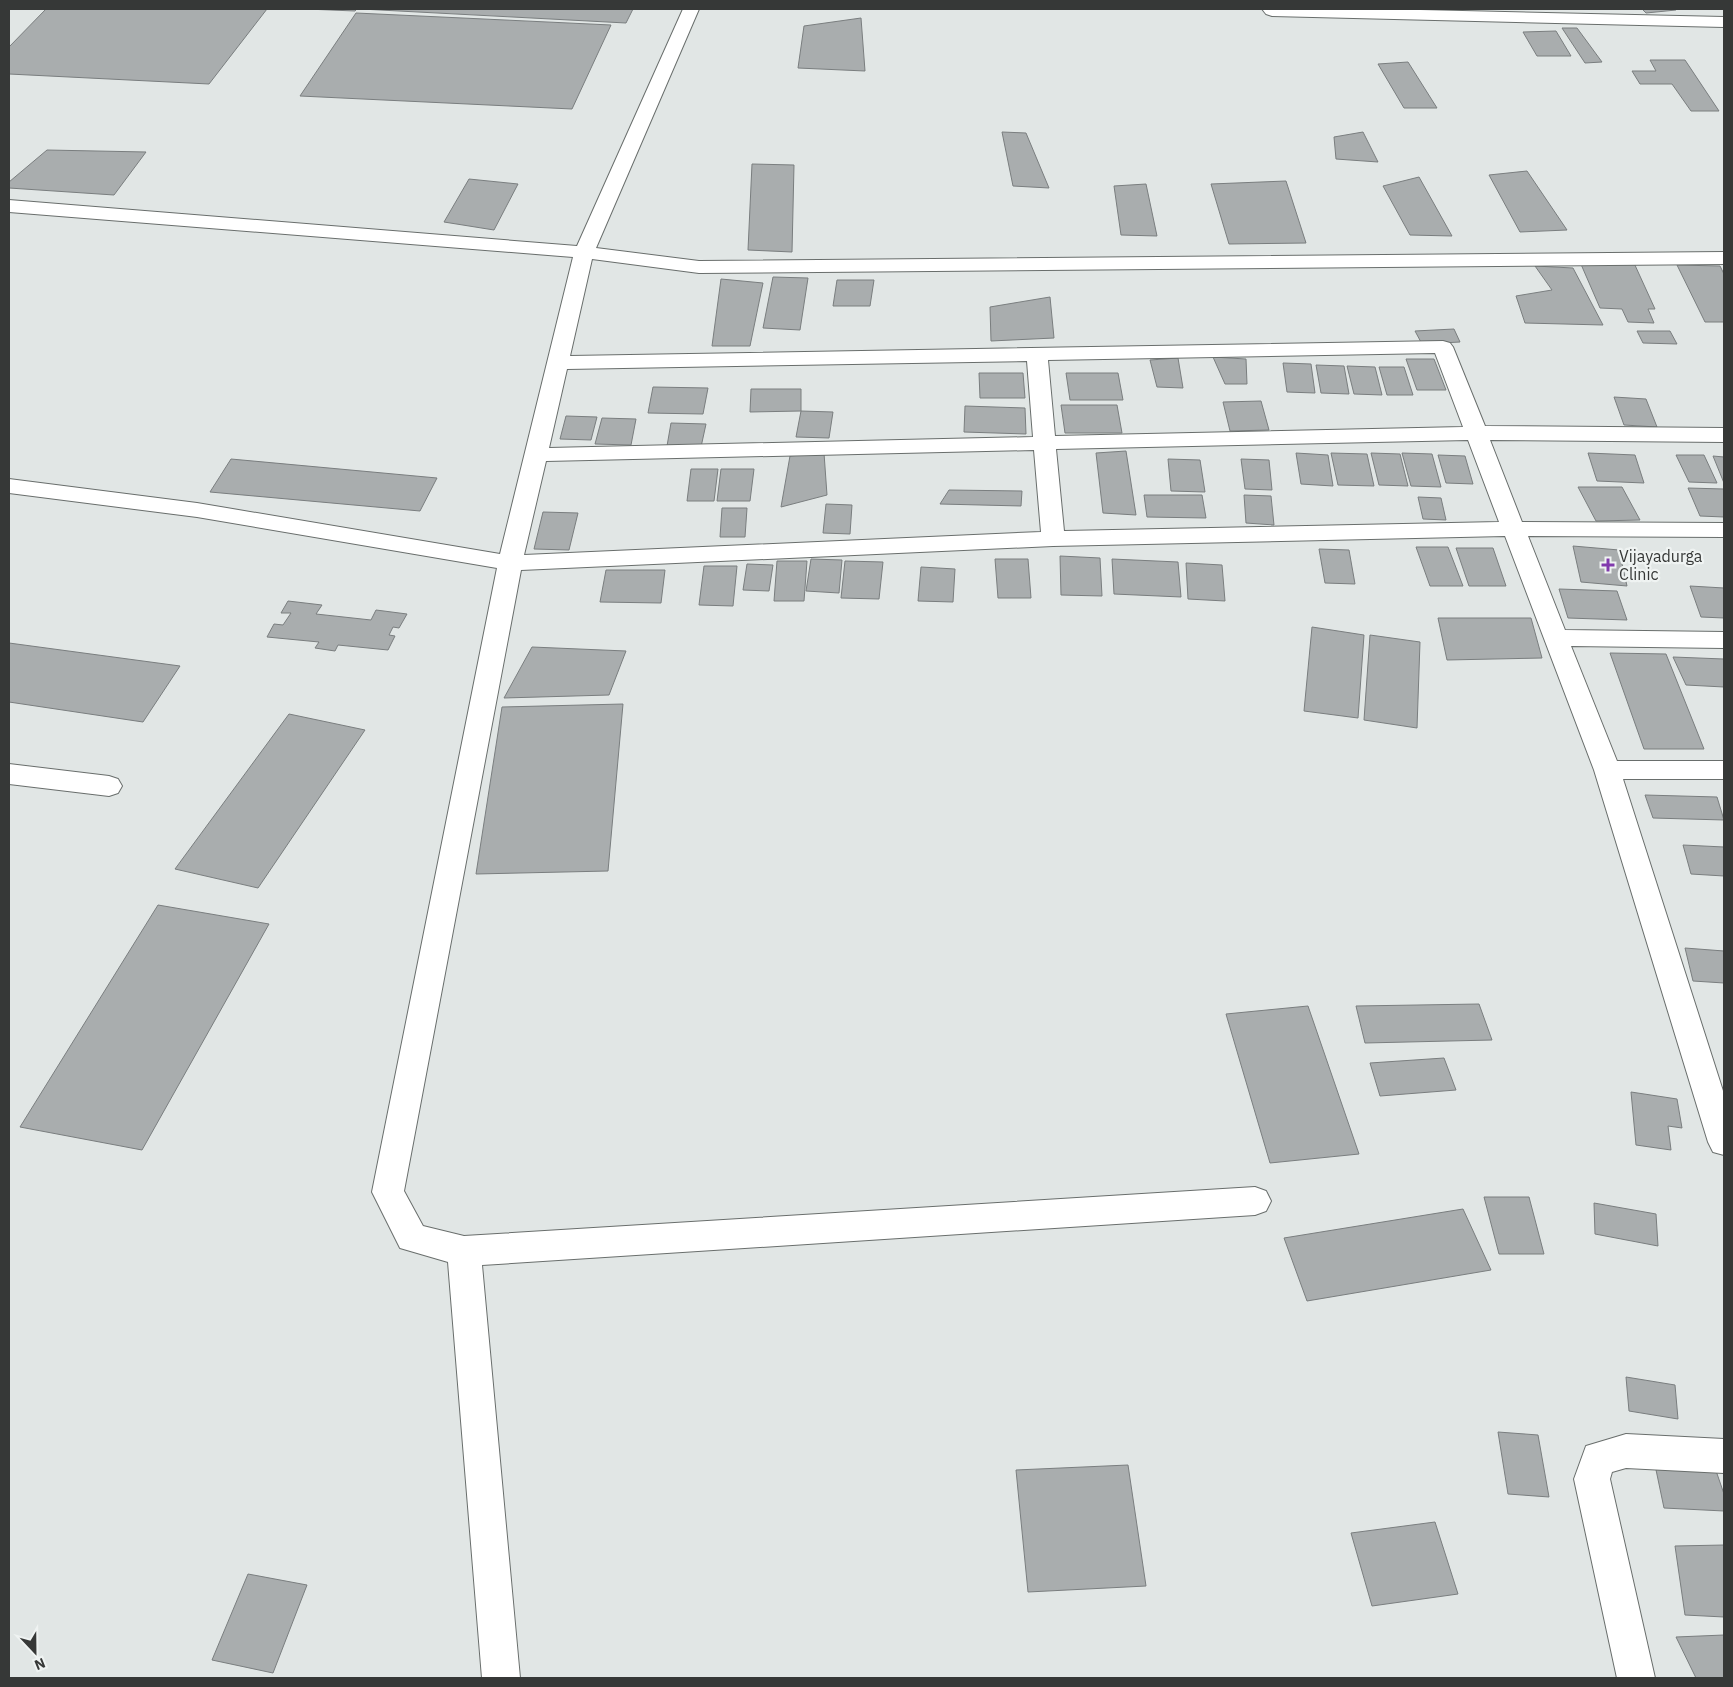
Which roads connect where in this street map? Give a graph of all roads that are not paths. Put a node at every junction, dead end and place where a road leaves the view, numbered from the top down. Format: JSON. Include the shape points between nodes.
{"nodes":[{"id":1,"x":691,"y":9,"type":"edge"},
{"id":2,"x":1270,"y":9,"type":"edge"},
{"id":3,"x":1724,"y":22,"type":"edge"},
{"id":4,"x":9,"y":206,"type":"edge"},
{"id":5,"x":584,"y":252,"type":"junction"},
{"id":6,"x":1724,"y":258,"type":"edge"},
{"id":7,"x":1037,"y":354,"type":"junction"},
{"id":8,"x":557,"y":363,"type":"junction"},
{"id":9,"x":1477,"y":432,"type":"junction"},
{"id":10,"x":1724,"y":435,"type":"edge"},
{"id":11,"x":1045,"y":443,"type":"junction"},
{"id":12,"x":536,"y":455,"type":"junction"},
{"id":13,"x":9,"y":486,"type":"edge"},
{"id":14,"x":1513,"y":530,"type":"junction"},
{"id":15,"x":1724,"y":530,"type":"edge"},
{"id":16,"x":1053,"y":539,"type":"junction"},
{"id":17,"x":510,"y":563,"type":"junction"},
{"id":18,"x":1556,"y":638,"type":"junction"},
{"id":19,"x":1724,"y":640,"type":"edge"},
{"id":20,"x":1607,"y":770,"type":"junction"},
{"id":21,"x":1724,"y":770,"type":"edge"},
{"id":22,"x":9,"y":774,"type":"edge"},
{"id":23,"x":109,"y":786,"type":"dead end"},
{"id":24,"x":1724,"y":1142,"type":"edge"},
{"id":25,"x":1255,"y":1201,"type":"dead end"},
{"id":26,"x":464,"y":1251,"type":"junction"},
{"id":27,"x":1724,"y":1456,"type":"edge"},
{"id":28,"x":501,"y":1678,"type":"edge"},
{"id":29,"x":1636,"y":1678,"type":"edge"}],
"edges":[{"from":1,"to":5,"type":"street"},
{"from":2,"to":3,"type":"street"},
{"from":4,"to":5,"type":"street"},
{"from":5,"to":6,"type":"street","via":[[699,267]]},
{"from":5,"to":8,"type":"street"},
{"from":7,"to":8,"type":"street"},
{"from":7,"to":9,"type":"street","via":[[1443,347]]},
{"from":7,"to":11,"type":"street"},
{"from":8,"to":12,"type":"street"},
{"from":9,"to":10,"type":"street"},
{"from":9,"to":11,"type":"street"},
{"from":9,"to":14,"type":"street"},
{"from":11,"to":12,"type":"street"},
{"from":11,"to":16,"type":"street"},
{"from":12,"to":17,"type":"street"},
{"from":13,"to":17,"type":"street","via":[[86,493]]},
{"from":14,"to":15,"type":"street"},
{"from":14,"to":16,"type":"street"},
{"from":14,"to":18,"type":"street"},
{"from":16,"to":17,"type":"street"},
{"from":17,"to":26,"type":"street","via":[[388,1192],[412,1238]]},
{"from":18,"to":19,"type":"street"},
{"from":18,"to":20,"type":"street"},
{"from":20,"to":21,"type":"street"},
{"from":20,"to":24,"type":"street"},
{"from":22,"to":23,"type":"street"},
{"from":25,"to":26,"type":"street"},
{"from":26,"to":28,"type":"street"},
{"from":27,"to":29,"type":"street","via":[[1626,1451],[1599,1458],[1592,1479]]}]}
